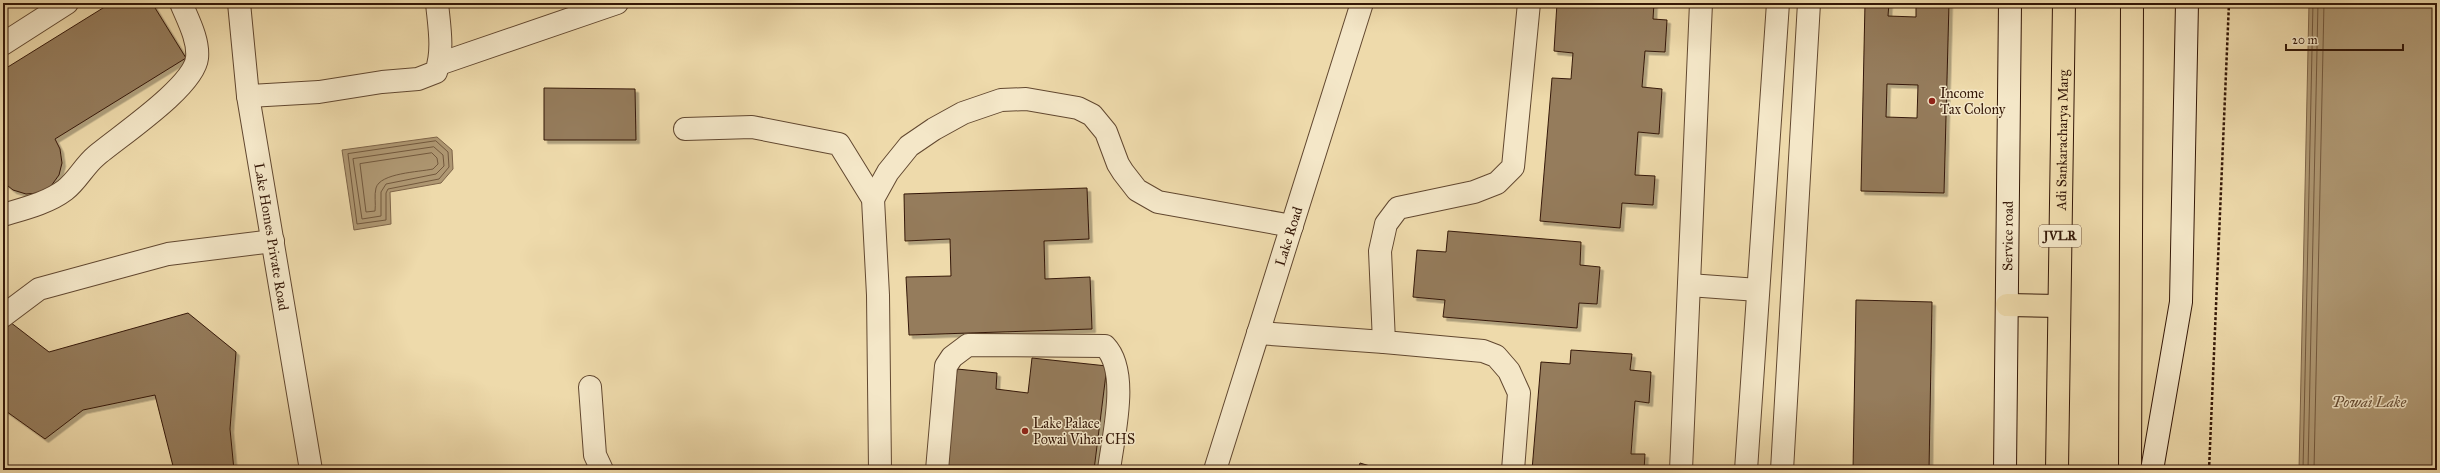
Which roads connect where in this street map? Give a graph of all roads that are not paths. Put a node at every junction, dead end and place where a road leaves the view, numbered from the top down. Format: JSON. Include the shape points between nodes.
{"nodes":[{"id":1,"x":67,"y":3,"type":"edge"},
{"id":2,"x":181,"y":3,"type":"edge"},
{"id":3,"x":239,"y":3,"type":"edge"},
{"id":4,"x":437,"y":3,"type":"edge"},
{"id":5,"x":617,"y":3,"type":"edge"},
{"id":6,"x":1362,"y":3,"type":"edge"},
{"id":7,"x":1529,"y":3,"type":"edge"},
{"id":8,"x":1701,"y":3,"type":"edge"},
{"id":9,"x":1778,"y":3,"type":"edge"},
{"id":10,"x":1809,"y":3,"type":"edge"},
{"id":11,"x":2010,"y":3,"type":"edge"},
{"id":12,"x":2064,"y":3,"type":"edge"},
{"id":13,"x":2132,"y":3,"type":"edge"},
{"id":14,"x":2186,"y":3,"type":"edge"},
{"id":15,"x":3,"y":44,"type":"edge"},
{"id":16,"x":439,"y":64,"type":"junction"},
{"id":17,"x":248,"y":96,"type":"junction"},
{"id":18,"x":685,"y":129,"type":"dead end"},
{"id":19,"x":1765,"y":193,"type":"junction"},
{"id":20,"x":1797,"y":193,"type":"junction"},
{"id":21,"x":873,"y":199,"type":"junction"},
{"id":22,"x":3,"y":215,"type":"edge"},
{"id":23,"x":1292,"y":226,"type":"junction"},
{"id":24,"x":273,"y":241,"type":"junction"},
{"id":25,"x":1689,"y":285,"type":"junction"},
{"id":26,"x":1758,"y":290,"type":"junction"},
{"id":27,"x":2006,"y":306,"type":"junction"},
{"id":28,"x":2059,"y":306,"type":"junction"},
{"id":29,"x":3,"y":316,"type":"edge"},
{"id":30,"x":1258,"y":333,"type":"junction"},
{"id":31,"x":1384,"y":342,"type":"junction"},
{"id":32,"x":590,"y":388,"type":"dead end"},
{"id":33,"x":311,"y":470,"type":"edge"},
{"id":34,"x":602,"y":470,"type":"edge"},
{"id":35,"x":880,"y":470,"type":"edge"},
{"id":36,"x":937,"y":470,"type":"edge"},
{"id":37,"x":1109,"y":470,"type":"edge"},
{"id":38,"x":1215,"y":470,"type":"edge"},
{"id":39,"x":1513,"y":470,"type":"edge"},
{"id":40,"x":1681,"y":470,"type":"edge"},
{"id":41,"x":1746,"y":470,"type":"edge"},
{"id":42,"x":1782,"y":470,"type":"edge"},
{"id":43,"x":2005,"y":470,"type":"edge"},
{"id":44,"x":2057,"y":470,"type":"edge"},
{"id":45,"x":2130,"y":470,"type":"edge"},
{"id":46,"x":2152,"y":470,"type":"edge"}],
"edges":[{"from":1,"to":15,"type":"street"},
{"from":2,"to":22,"type":"street","via":[[195,39],[197,59],[190,74],[177,90],[94,157],[65,190],[29,208]]},
{"from":3,"to":17,"type":"street","name":"Lake Homes Private Road"},
{"from":4,"to":16,"type":"street"},
{"from":5,"to":16,"type":"street"},
{"from":6,"to":23,"type":"street","name":"Lake Road"},
{"from":7,"to":31,"type":"street","via":[[1513,167],[1497,183],[1474,192],[1398,208],[1386,224],[1380,251]]},
{"from":8,"to":25,"type":"street"},
{"from":9,"to":19,"type":"street"},
{"from":10,"to":20,"type":"street"},
{"from":11,"to":27,"type":"street","name":"Service road"},
{"from":12,"to":28,"type":"main road","name":"Adi Sankaracharya Marg","number":"JVLR"},
{"from":13,"to":45,"type":"main road"},
{"from":14,"to":46,"type":"street","via":[[2181,302]]},
{"from":16,"to":17,"type":"street","via":[[436,72],[418,79],[319,92]]},
{"from":17,"to":24,"type":"street","name":"Lake Homes Private Road"},
{"from":18,"to":21,"type":"street","via":[[752,127],[839,144]]},
{"from":19,"to":20,"type":"street"},
{"from":19,"to":26,"type":"street"},
{"from":20,"to":42,"type":"street"},
{"from":21,"to":23,"type":"street","via":[[888,172],[909,146],[934,129],[963,113],[1001,100],[1026,99],[1078,108],[1092,115],[1106,132],[1123,172],[1137,190],[1158,202]]},
{"from":21,"to":35,"type":"street","via":[[878,295]]},
{"from":23,"to":30,"type":"street","name":"Lake Road"},
{"from":24,"to":29,"type":"street","via":[[168,254],[39,289]]},
{"from":24,"to":33,"type":"street","name":"Lake Homes Private Road"},
{"from":25,"to":26,"type":"street"},
{"from":25,"to":40,"type":"street"},
{"from":26,"to":41,"type":"street"},
{"from":27,"to":28,"type":"main road"},
{"from":27,"to":43,"type":"street","name":"Service road"},
{"from":28,"to":44,"type":"main road","name":"Adi Sankaracharya Marg","number":"JVLR"},
{"from":30,"to":31,"type":"street"},
{"from":30,"to":38,"type":"street","name":"Lake Road"},
{"from":31,"to":39,"type":"street","via":[[1483,351],[1496,356],[1509,371],[1519,394]]},
{"from":32,"to":34,"type":"street","via":[[595,455]]},
{"from":36,"to":37,"type":"street","via":[[946,366],[952,357],[968,344],[1105,346],[1113,355],[1119,381]]}]}
